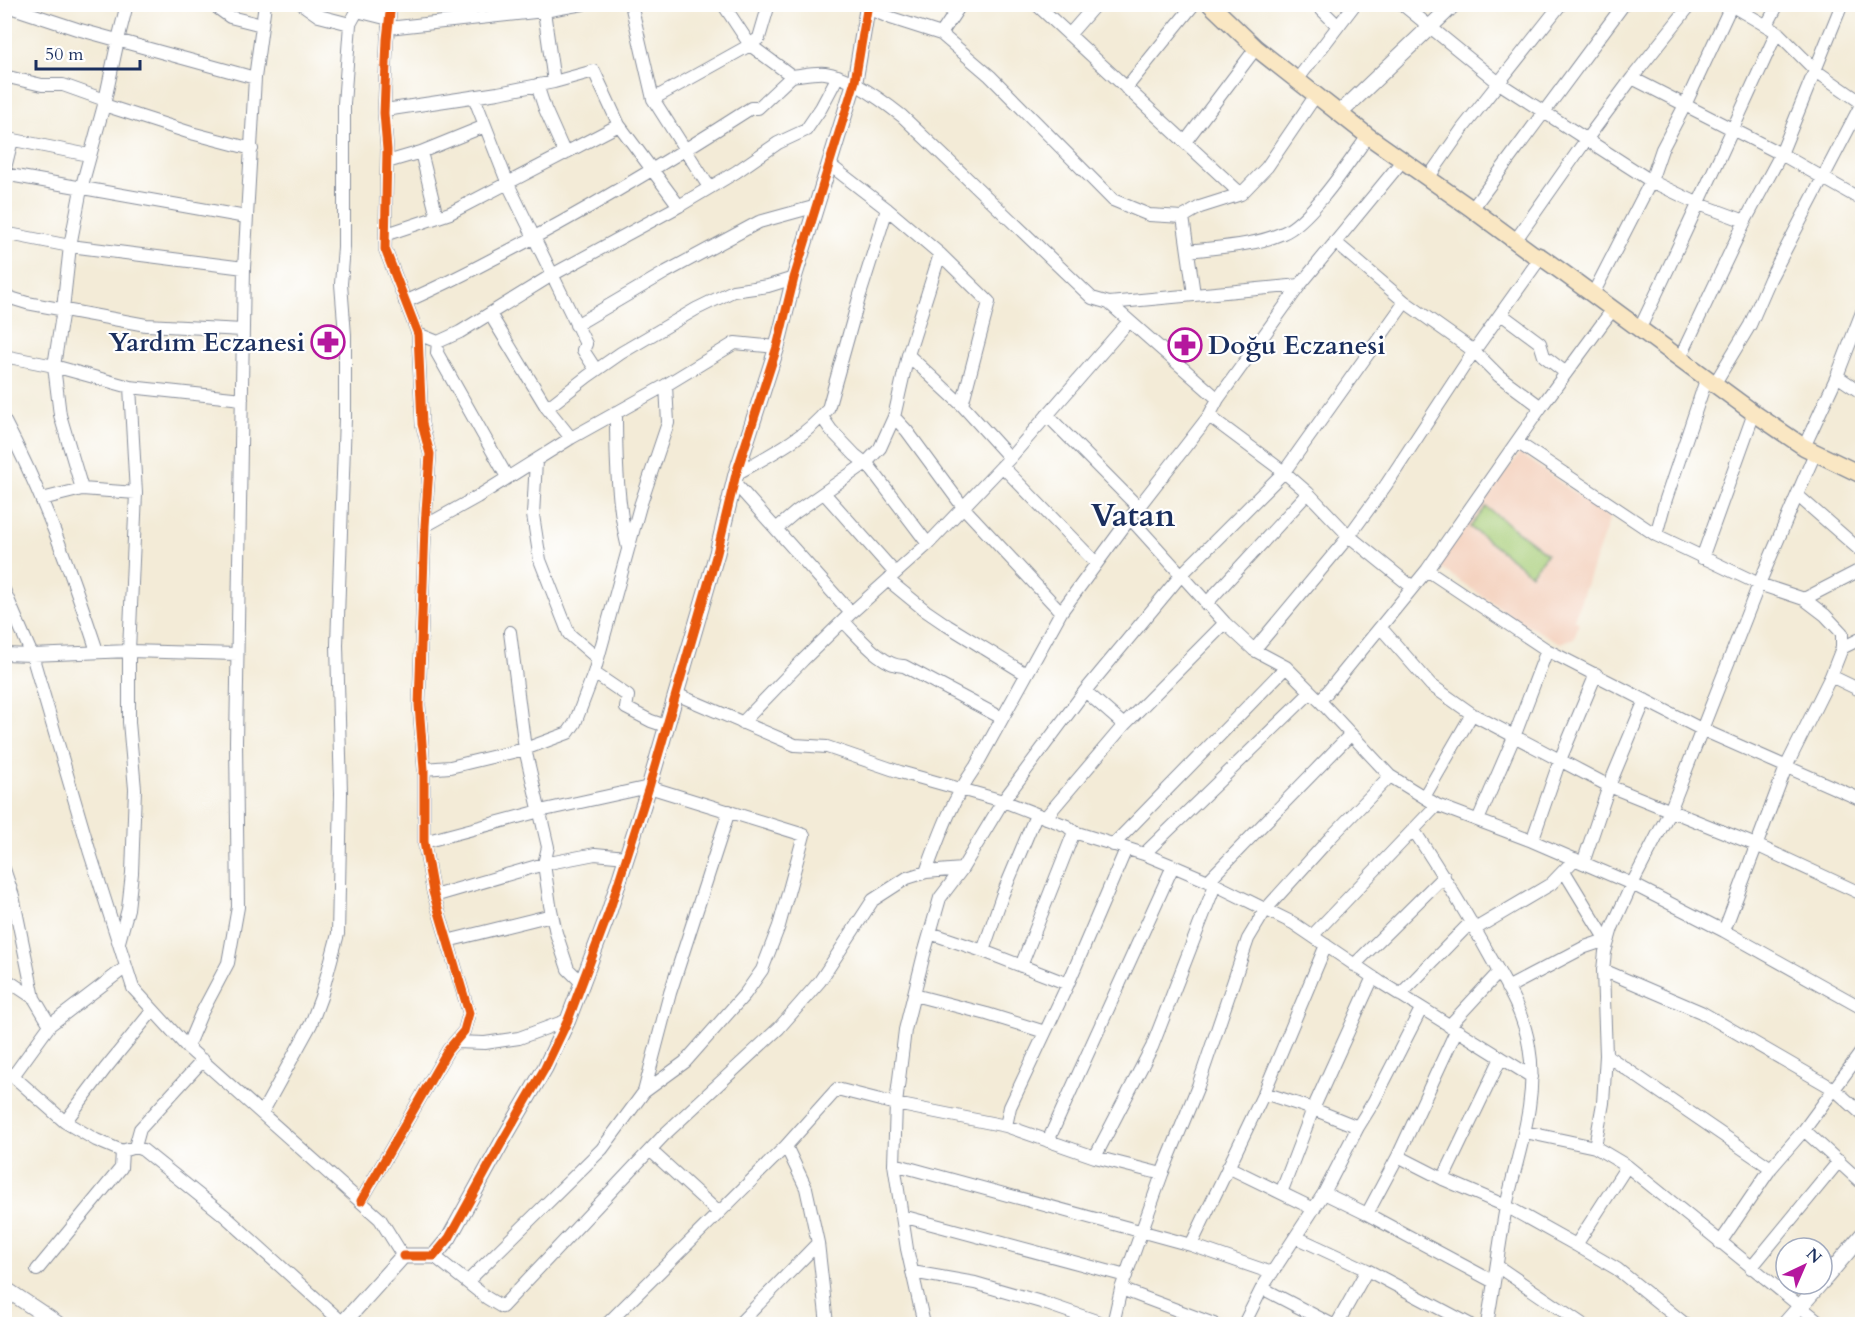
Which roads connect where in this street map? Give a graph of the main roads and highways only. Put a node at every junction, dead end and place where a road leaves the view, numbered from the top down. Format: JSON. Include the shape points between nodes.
{"nodes":[{"id":1,"x":1210,"y":4,"type":"edge"},
{"id":2,"x":1863,"y":475,"type":"edge"}],
"edges":[{"from":1,"to":2,"type":"main road","via":[[1256,48],[1368,136],[1754,413],[1809,450]]}]}
